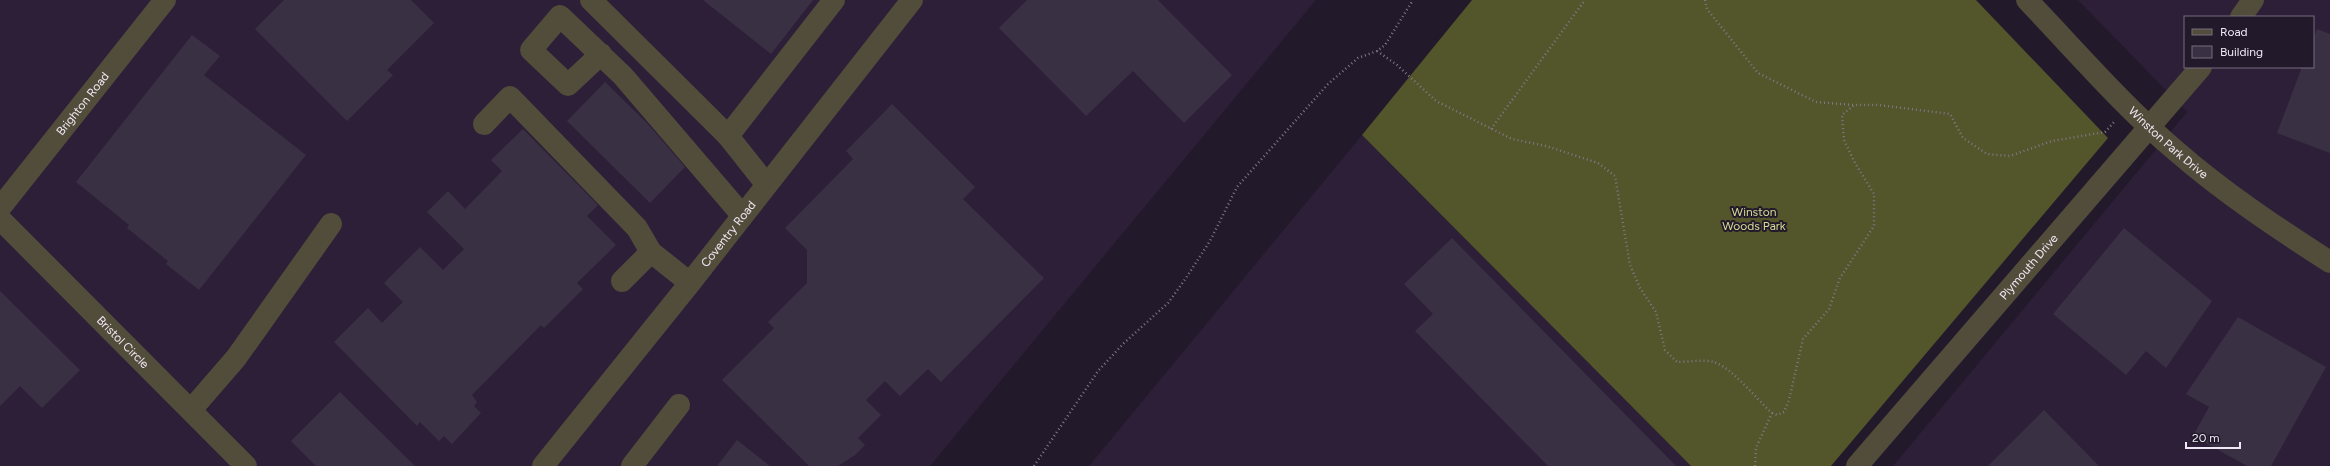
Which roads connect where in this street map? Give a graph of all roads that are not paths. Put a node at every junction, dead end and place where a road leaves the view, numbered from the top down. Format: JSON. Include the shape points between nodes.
{"nodes":[{"id":1,"x":165,"y":0,"type":"edge"},
{"id":2,"x":591,"y":0,"type":"edge"},
{"id":3,"x":834,"y":0,"type":"edge"},
{"id":4,"x":912,"y":0,"type":"edge"},
{"id":5,"x":2027,"y":0,"type":"edge"},
{"id":6,"x":2253,"y":0,"type":"edge"},
{"id":7,"x":2242,"y":16,"type":"edge"},
{"id":8,"x":601,"y":54,"type":"dead end"},
{"id":9,"x":2200,"y":68,"type":"edge"},
{"id":10,"x":484,"y":124,"type":"dead end"},
{"id":11,"x":2150,"y":126,"type":"junction"},
{"id":12,"x":728,"y":136,"type":"junction"},
{"id":13,"x":766,"y":184,"type":"junction"},
{"id":14,"x":0,"y":208,"type":"edge"},
{"id":15,"x":742,"y":215,"type":"junction"},
{"id":16,"x":0,"y":219,"type":"edge"},
{"id":17,"x":332,"y":224,"type":"dead end"},
{"id":18,"x":650,"y":252,"type":"junction"},
{"id":19,"x":2330,"y":262,"type":"edge"},
{"id":20,"x":622,"y":281,"type":"dead end"},
{"id":21,"x":690,"y":283,"type":"junction"},
{"id":22,"x":679,"y":405,"type":"dead end"},
{"id":23,"x":191,"y":410,"type":"junction"},
{"id":24,"x":246,"y":466,"type":"edge"},
{"id":25,"x":543,"y":466,"type":"edge"},
{"id":26,"x":632,"y":466,"type":"edge"},
{"id":27,"x":1857,"y":466,"type":"edge"}],
"edges":[{"from":1,"to":14,"type":"street","name":"Brighton Road"},
{"from":2,"to":12,"type":"street"},
{"from":3,"to":12,"type":"street"},
{"from":4,"to":13,"type":"street","name":"Coventry Road"},
{"from":5,"to":11,"type":"street","name":"Winston Park Drive"},
{"from":6,"to":7,"type":"street"},
{"from":8,"to":15,"type":"street","via":[[624,76]]},
{"from":9,"to":11,"type":"street","name":"Plymouth Drive"},
{"from":10,"to":18,"type":"street","via":[[510,97],[637,228]]},
{"from":11,"to":19,"type":"street","name":"Winston Park Drive","via":[[2176,151],[2277,228]]},
{"from":11,"to":27,"type":"street","name":"Plymouth Drive"},
{"from":12,"to":13,"type":"street"},
{"from":13,"to":15,"type":"street","name":"Coventry Road"},
{"from":15,"to":21,"type":"street","name":"Coventry Road"},
{"from":16,"to":23,"type":"street","name":"Bristol Circle"},
{"from":17,"to":23,"type":"street","via":[[236,358]]},
{"from":18,"to":20,"type":"street"},
{"from":18,"to":21,"type":"street"},
{"from":21,"to":25,"type":"street","name":"Coventry Road"},
{"from":22,"to":26,"type":"street"},
{"from":23,"to":24,"type":"street","name":"Bristol Circle"}]}
